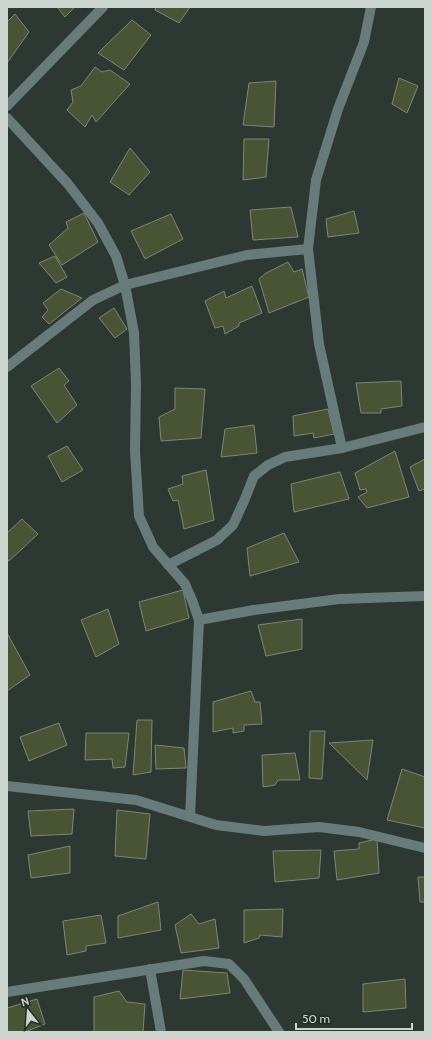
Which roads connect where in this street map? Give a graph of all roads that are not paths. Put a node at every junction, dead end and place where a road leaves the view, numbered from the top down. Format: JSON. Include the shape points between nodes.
{"nodes":[{"id":1,"x":103,"y":7,"type":"edge"},
{"id":2,"x":371,"y":7,"type":"edge"},
{"id":3,"x":7,"y":106,"type":"edge"},
{"id":4,"x":7,"y":118,"type":"edge"},
{"id":5,"x":308,"y":249,"type":"junction"},
{"id":6,"x":125,"y":285,"type":"junction"},
{"id":7,"x":7,"y":368,"type":"edge"},
{"id":8,"x":425,"y":428,"type":"edge"},
{"id":9,"x":342,"y":448,"type":"junction"},
{"id":10,"x":168,"y":565,"type":"junction"},
{"id":11,"x":425,"y":596,"type":"edge"},
{"id":12,"x":199,"y":620,"type":"junction"},
{"id":13,"x":7,"y":786,"type":"edge"},
{"id":14,"x":190,"y":817,"type":"junction"},
{"id":15,"x":425,"y":848,"type":"edge"},
{"id":16,"x":150,"y":969,"type":"junction"},
{"id":17,"x":7,"y":992,"type":"edge"},
{"id":18,"x":161,"y":1032,"type":"edge"},
{"id":19,"x":279,"y":1032,"type":"edge"}],
"edges":[{"from":1,"to":3,"type":"street"},
{"from":2,"to":5,"type":"street","via":[[364,42],[338,110],[316,180]]},
{"from":4,"to":6,"type":"street","via":[[68,184],[98,223],[116,256]]},
{"from":5,"to":6,"type":"street","via":[[247,255]]},
{"from":5,"to":9,"type":"street","via":[[319,344]]},
{"from":6,"to":7,"type":"street","via":[[93,300]]},
{"from":6,"to":10,"type":"street","via":[[134,333],[138,516],[153,548]]},
{"from":8,"to":9,"type":"street"},
{"from":9,"to":10,"type":"street","via":[[285,457],[268,465],[254,476],[233,525],[217,540]]},
{"from":10,"to":12,"type":"street","via":[[185,584]]},
{"from":11,"to":12,"type":"street","via":[[340,599]]},
{"from":12,"to":14,"type":"street"},
{"from":13,"to":14,"type":"street","via":[[136,800]]},
{"from":14,"to":15,"type":"street","via":[[216,825],[264,831],[319,827],[359,832]]},
{"from":16,"to":17,"type":"street"},
{"from":16,"to":18,"type":"street"},
{"from":16,"to":19,"type":"street","via":[[204,961],[229,964],[244,979]]}]}
